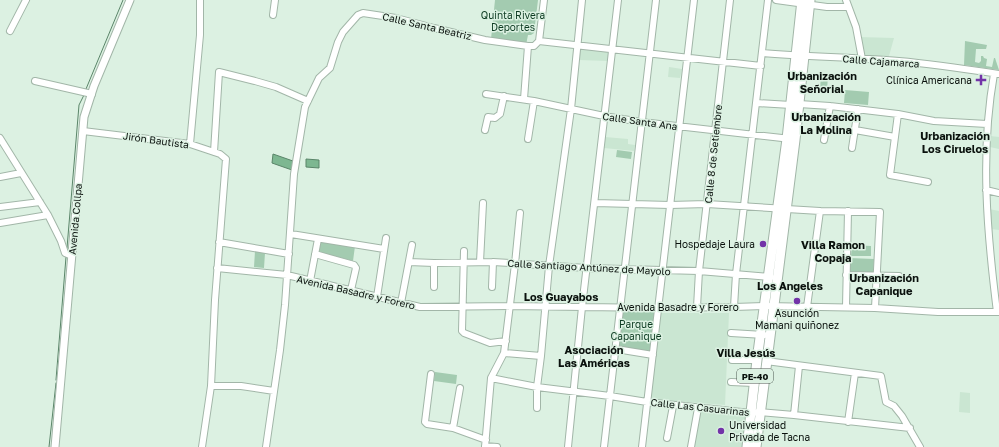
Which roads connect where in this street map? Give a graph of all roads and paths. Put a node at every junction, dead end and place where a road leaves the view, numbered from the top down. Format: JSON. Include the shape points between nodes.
{"nodes":[{"id":1,"x":26,"y":0,"type":"edge"},
{"id":2,"x":130,"y":0,"type":"edge"},
{"id":3,"x":200,"y":0,"type":"edge"},
{"id":4,"x":275,"y":0,"type":"edge"},
{"id":5,"x":544,"y":0,"type":"edge"},
{"id":6,"x":582,"y":0,"type":"edge"},
{"id":7,"x":618,"y":0,"type":"edge"},
{"id":8,"x":656,"y":0,"type":"edge"},
{"id":9,"x":694,"y":0,"type":"edge"},
{"id":10,"x":730,"y":0,"type":"edge"},
{"id":11,"x":768,"y":0,"type":"edge"},
{"id":12,"x":776,"y":0,"type":"edge"},
{"id":13,"x":846,"y":0,"type":"edge"},
{"id":14,"x":806,"y":2,"type":"edge"},
{"id":15,"x":848,"y":7,"type":"junction"},
{"id":16,"x":273,"y":15,"type":"dead end"},
{"id":17,"x":10,"y":30,"type":"dead end"},
{"id":18,"x":539,"y":41,"type":"junction"},
{"id":19,"x":577,"y":45,"type":"junction"},
{"id":20,"x":528,"y":46,"type":"junction"},
{"id":21,"x":612,"y":49,"type":"junction"},
{"id":22,"x":762,"y":53,"type":"junction"},
{"id":23,"x":650,"y":54,"type":"junction"},
{"id":24,"x":801,"y":56,"type":"junction"},
{"id":25,"x":687,"y":58,"type":"junction"},
{"id":26,"x":862,"y":59,"type":"junction"},
{"id":27,"x":723,"y":62,"type":"junction"},
{"id":28,"x":761,"y":66,"type":"junction"},
{"id":29,"x":996,"y":74,"type":"edge"},
{"id":30,"x":35,"y":81,"type":"dead end"},
{"id":31,"x":92,"y":94,"type":"junction"},
{"id":32,"x":486,"y":94,"type":"dead end"},
{"id":33,"x":504,"y":96,"type":"junction"},
{"id":34,"x":524,"y":99,"type":"junction"},
{"id":35,"x":308,"y":101,"type":"junction"},
{"id":36,"x":534,"y":101,"type":"junction"},
{"id":37,"x":756,"y":103,"type":"junction"},
{"id":38,"x":795,"y":105,"type":"junction"},
{"id":39,"x":830,"y":106,"type":"junction"},
{"id":40,"x":571,"y":109,"type":"junction"},
{"id":41,"x":858,"y":109,"type":"junction"},
{"id":42,"x":898,"y":114,"type":"junction"},
{"id":43,"x":604,"y":116,"type":"junction"},
{"id":44,"x":642,"y":122,"type":"junction"},
{"id":45,"x":987,"y":124,"type":"junction"},
{"id":46,"x":679,"y":126,"type":"junction"},
{"id":47,"x":485,"y":130,"type":"dead end"},
{"id":48,"x":715,"y":130,"type":"junction"},
{"id":49,"x":855,"y":130,"type":"junction"},
{"id":50,"x":83,"y":131,"type":"junction"},
{"id":51,"x":752,"y":135,"type":"junction"},
{"id":52,"x":895,"y":137,"type":"junction"},
{"id":53,"x":0,"y":138,"type":"edge"},
{"id":54,"x":528,"y":139,"type":"dead end"},
{"id":55,"x":791,"y":139,"type":"junction"},
{"id":56,"x":824,"y":140,"type":"dead end"},
{"id":57,"x":190,"y":144,"type":"junction"},
{"id":58,"x":2,"y":146,"type":"edge"},
{"id":59,"x":852,"y":148,"type":"dead end"},
{"id":60,"x":214,"y":152,"type":"junction"},
{"id":61,"x":22,"y":173,"type":"junction"},
{"id":62,"x":0,"y":177,"type":"edge"},
{"id":63,"x":928,"y":182,"type":"dead end"},
{"id":64,"x":986,"y":190,"type":"junction"},
{"id":65,"x":999,"y":193,"type":"edge"},
{"id":66,"x":40,"y":202,"type":"junction"},
{"id":67,"x":483,"y":203,"type":"dead end"},
{"id":68,"x":595,"y":203,"type":"junction"},
{"id":69,"x":632,"y":204,"type":"junction"},
{"id":70,"x":707,"y":204,"type":"junction"},
{"id":71,"x":670,"y":205,"type":"junction"},
{"id":72,"x":744,"y":206,"type":"junction"},
{"id":73,"x":0,"y":207,"type":"edge"},
{"id":74,"x":782,"y":209,"type":"junction"},
{"id":75,"x":848,"y":211,"type":"junction"},
{"id":76,"x":820,"y":212,"type":"junction"},
{"id":77,"x":520,"y":213,"type":"dead end"},
{"id":78,"x":48,"y":215,"type":"junction"},
{"id":79,"x":0,"y":222,"type":"edge"},
{"id":80,"x":291,"y":234,"type":"junction"},
{"id":81,"x":386,"y":238,"type":"dead end"},
{"id":82,"x":318,"y":239,"type":"junction"},
{"id":83,"x":219,"y":242,"type":"junction"},
{"id":84,"x":412,"y":244,"type":"dead end"},
{"id":85,"x":384,"y":249,"type":"junction"},
{"id":86,"x":464,"y":251,"type":"dead end"},
{"id":87,"x":289,"y":254,"type":"junction"},
{"id":88,"x":315,"y":254,"type":"junction"},
{"id":89,"x":72,"y":256,"type":"junction"},
{"id":90,"x":409,"y":262,"type":"junction"},
{"id":91,"x":464,"y":262,"type":"junction"},
{"id":92,"x":480,"y":262,"type":"junction"},
{"id":93,"x":493,"y":262,"type":"junction"},
{"id":94,"x":434,"y":264,"type":"junction"},
{"id":95,"x":515,"y":264,"type":"junction"},
{"id":96,"x":549,"y":266,"type":"junction"},
{"id":97,"x":217,"y":268,"type":"junction"},
{"id":98,"x":587,"y":268,"type":"junction"},
{"id":99,"x":625,"y":268,"type":"junction"},
{"id":100,"x":662,"y":270,"type":"junction"},
{"id":101,"x":699,"y":271,"type":"junction"},
{"id":102,"x":736,"y":274,"type":"junction"},
{"id":103,"x":287,"y":275,"type":"junction"},
{"id":104,"x":846,"y":275,"type":"junction"},
{"id":105,"x":876,"y":276,"type":"junction"},
{"id":106,"x":900,"y":276,"type":"dead end"},
{"id":107,"x":773,"y":277,"type":"junction"},
{"id":108,"x":996,"y":280,"type":"edge"},
{"id":109,"x":310,"y":281,"type":"junction"},
{"id":110,"x":434,"y":286,"type":"dead end"},
{"id":111,"x":492,"y":287,"type":"dead end"},
{"id":112,"x":351,"y":290,"type":"junction"},
{"id":113,"x":377,"y":297,"type":"junction"},
{"id":114,"x":401,"y":303,"type":"junction"},
{"id":115,"x":510,"y":306,"type":"junction"},
{"id":116,"x":546,"y":306,"type":"junction"},
{"id":117,"x":769,"y":306,"type":"junction"},
{"id":118,"x":463,"y":307,"type":"junction"},
{"id":119,"x":582,"y":307,"type":"junction"},
{"id":120,"x":620,"y":307,"type":"junction"},
{"id":121,"x":698,"y":307,"type":"junction"},
{"id":122,"x":734,"y":307,"type":"junction"},
{"id":123,"x":808,"y":307,"type":"junction"},
{"id":124,"x":846,"y":307,"type":"junction"},
{"id":125,"x":658,"y":308,"type":"junction"},
{"id":126,"x":875,"y":308,"type":"junction"},
{"id":127,"x":998,"y":312,"type":"edge"},
{"id":128,"x":731,"y":333,"type":"dead end"},
{"id":129,"x":765,"y":335,"type":"junction"},
{"id":130,"x":506,"y":341,"type":"junction"},
{"id":131,"x":616,"y":349,"type":"junction"},
{"id":132,"x":504,"y":353,"type":"junction"},
{"id":133,"x":653,"y":355,"type":"junction"},
{"id":134,"x":541,"y":356,"type":"junction"},
{"id":135,"x":732,"y":360,"type":"dead end"},
{"id":136,"x":757,"y":360,"type":"junction"},
{"id":137,"x":766,"y":362,"type":"junction"},
{"id":138,"x":799,"y":366,"type":"junction"},
{"id":139,"x":760,"y":373,"type":"junction"},
{"id":140,"x":855,"y":373,"type":"junction"},
{"id":141,"x":431,"y":374,"type":"dead end"},
{"id":142,"x":492,"y":378,"type":"junction"},
{"id":143,"x":731,"y":382,"type":"dead end"},
{"id":144,"x":754,"y":383,"type":"junction"},
{"id":145,"x":212,"y":386,"type":"junction"},
{"id":146,"x":460,"y":388,"type":"dead end"},
{"id":147,"x":537,"y":388,"type":"junction"},
{"id":148,"x":274,"y":391,"type":"junction"},
{"id":149,"x":573,"y":391,"type":"junction"},
{"id":150,"x":610,"y":396,"type":"junction"},
{"id":151,"x":647,"y":402,"type":"junction"},
{"id":152,"x":673,"y":406,"type":"junction"},
{"id":153,"x":537,"y":408,"type":"dead end"},
{"id":154,"x":698,"y":408,"type":"junction"},
{"id":155,"x":756,"y":413,"type":"junction"},
{"id":156,"x":794,"y":415,"type":"junction"},
{"id":157,"x":848,"y":422,"type":"junction"},
{"id":158,"x":453,"y":428,"type":"junction"},
{"id":159,"x":910,"y":428,"type":"junction"},
{"id":160,"x":667,"y":438,"type":"dead end"},
{"id":161,"x":485,"y":444,"type":"edge"},
{"id":162,"x":56,"y":447,"type":"edge"},
{"id":163,"x":202,"y":447,"type":"edge"},
{"id":164,"x":266,"y":447,"type":"edge"},
{"id":165,"x":497,"y":447,"type":"edge"},
{"id":166,"x":568,"y":447,"type":"edge"},
{"id":167,"x":604,"y":447,"type":"edge"},
{"id":168,"x":642,"y":447,"type":"edge"},
{"id":169,"x":691,"y":447,"type":"edge"},
{"id":170,"x":747,"y":447,"type":"edge"},
{"id":171,"x":756,"y":447,"type":"edge"},
{"id":172,"x":920,"y":447,"type":"edge"}],
"edges":[{"from":1,"to":17,"type":"street"},
{"from":2,"to":31,"type":"main road","name":"Avenida Collpa"},
{"from":3,"to":57,"type":"street","via":[[200,35]]},
{"from":4,"to":16,"type":"street"},
{"from":5,"to":18,"type":"street"},
{"from":6,"to":19,"type":"street"},
{"from":7,"to":21,"type":"street"},
{"from":8,"to":23,"type":"street"},
{"from":9,"to":25,"type":"street"},
{"from":10,"to":27,"type":"street","name":"Calle 8 de Setiembre"},
{"from":11,"to":22,"type":"street"},
{"from":12,"to":14,"type":"street"},
{"from":13,"to":15,"type":"street"},
{"from":14,"to":15,"type":"street","via":[[827,7]]},
{"from":14,"to":24,"type":"highway","number":"PE-40"},
{"from":15,"to":26,"type":"street","via":[[856,27]]},
{"from":18,"to":19,"type":"street"},
{"from":18,"to":20,"type":"street","via":[[534,46]]},
{"from":19,"to":21,"type":"street"},
{"from":19,"to":40,"type":"street"},
{"from":20,"to":34,"type":"street"},
{"from":20,"to":35,"type":"street","name":"Calle Santa Beatriz","via":[[361,13],[343,32],[330,68],[319,78]]},
{"from":21,"to":23,"type":"street"},
{"from":21,"to":43,"type":"street"},
{"from":22,"to":24,"type":"street","name":"Calle Cajamarca"},
{"from":22,"to":28,"type":"street"},
{"from":23,"to":25,"type":"street"},
{"from":23,"to":44,"type":"street"},
{"from":24,"to":26,"type":"street","name":"Calle Cajamarca"},
{"from":24,"to":38,"type":"highway","number":"PE-40"},
{"from":25,"to":27,"type":"street"},
{"from":25,"to":46,"type":"street"},
{"from":26,"to":29,"type":"street","name":"Calle Cajamarca","via":[[934,64]]},
{"from":27,"to":28,"type":"street"},
{"from":27,"to":48,"type":"street","name":"Calle 8 de Setiembre"},
{"from":28,"to":37,"type":"street"},
{"from":29,"to":45,"type":"street","via":[[988,106]]},
{"from":30,"to":31,"type":"street"},
{"from":31,"to":50,"type":"main road","name":"Avenida Collpa","via":[[84,117]]},
{"from":32,"to":33,"type":"street","name":"Calle Santa Ana"},
{"from":33,"to":34,"type":"street","name":"Calle Santa Ana"},
{"from":33,"to":47,"type":"street","via":[[500,114],[495,118],[488,117]]},
{"from":34,"to":36,"type":"street","name":"Calle Santa Ana"},
{"from":35,"to":60,"type":"street","via":[[276,87],[219,72]]},
{"from":35,"to":80,"type":"street","via":[[294,174]]},
{"from":36,"to":40,"type":"street","name":"Calle Santa Ana"},
{"from":36,"to":54,"type":"street"},
{"from":37,"to":38,"type":"street"},
{"from":37,"to":51,"type":"street"},
{"from":38,"to":39,"type":"street"},
{"from":38,"to":55,"type":"highway","number":"PE-40"},
{"from":39,"to":41,"type":"street"},
{"from":39,"to":56,"type":"street"},
{"from":40,"to":43,"type":"street","name":"Calle Santa Ana"},
{"from":40,"to":96,"type":"street"},
{"from":41,"to":42,"type":"street"},
{"from":41,"to":49,"type":"street"},
{"from":42,"to":45,"type":"street","via":[[934,121]]},
{"from":42,"to":52,"type":"street"},
{"from":43,"to":44,"type":"street","name":"Calle Santa Ana"},
{"from":43,"to":68,"type":"street"},
{"from":44,"to":46,"type":"street","name":"Calle Santa Ana"},
{"from":44,"to":69,"type":"street"},
{"from":45,"to":64,"type":"street"},
{"from":46,"to":48,"type":"street","name":"Calle Santa Ana"},
{"from":46,"to":71,"type":"street"},
{"from":48,"to":51,"type":"street","name":"Calle Santa Ana"},
{"from":48,"to":70,"type":"street","name":"Calle 8 de Setiembre"},
{"from":49,"to":52,"type":"street"},
{"from":49,"to":59,"type":"street"},
{"from":50,"to":57,"type":"street","name":"Jirón Bautista"},
{"from":50,"to":89,"type":"main road","name":"Avenida Collpa"},
{"from":51,"to":55,"type":"street","name":"Calle Santa Ana"},
{"from":51,"to":72,"type":"street"},
{"from":52,"to":63,"type":"street","via":[[890,175]]},
{"from":53,"to":58,"type":"street"},
{"from":55,"to":74,"type":"highway","number":"PE-40"},
{"from":57,"to":60,"type":"street","name":"Jirón Bautista"},
{"from":58,"to":61,"type":"street"},
{"from":60,"to":83,"type":"street","name":"Jirón Bautista","via":[[226,159]]},
{"from":61,"to":62,"type":"street"},
{"from":61,"to":66,"type":"street"},
{"from":64,"to":65,"type":"street"},
{"from":64,"to":108,"type":"street","via":[[986,210]]},
{"from":66,"to":73,"type":"street"},
{"from":66,"to":78,"type":"street"},
{"from":67,"to":92,"type":"street"},
{"from":68,"to":69,"type":"street"},
{"from":68,"to":98,"type":"street"},
{"from":69,"to":71,"type":"street"},
{"from":69,"to":99,"type":"street"},
{"from":70,"to":71,"type":"street"},
{"from":70,"to":72,"type":"street"},
{"from":70,"to":101,"type":"street","name":"Calle 8 de Setiembre"},
{"from":71,"to":100,"type":"street"},
{"from":72,"to":74,"type":"street"},
{"from":72,"to":102,"type":"street"},
{"from":74,"to":76,"type":"street"},
{"from":74,"to":107,"type":"highway","number":"PE-40"},
{"from":75,"to":76,"type":"street"},
{"from":75,"to":104,"type":"street"},
{"from":75,"to":105,"type":"street","via":[[880,212]]},
{"from":76,"to":123,"type":"street"},
{"from":77,"to":95,"type":"street"},
{"from":78,"to":79,"type":"street"},
{"from":78,"to":89,"type":"street","via":[[65,253]]},
{"from":80,"to":82,"type":"street"},
{"from":80,"to":87,"type":"street"},
{"from":81,"to":85,"type":"street"},
{"from":82,"to":85,"type":"street"},
{"from":82,"to":88,"type":"street"},
{"from":83,"to":87,"type":"street"},
{"from":83,"to":97,"type":"street"},
{"from":84,"to":90,"type":"street"},
{"from":85,"to":113,"type":"street"},
{"from":86,"to":91,"type":"street"},
{"from":87,"to":103,"type":"street"},
{"from":88,"to":109,"type":"street"},
{"from":88,"to":112,"type":"street","via":[[354,265],[356,268]]},
{"from":89,"to":162,"type":"main road","name":"Avenida Collpa"},
{"from":90,"to":94,"type":"street","name":"Calle Santiago Antúnez de Mayolo"},
{"from":90,"to":114,"type":"street"},
{"from":91,"to":92,"type":"street","name":"Calle Santiago Antúnez de Mayolo"},
{"from":91,"to":94,"type":"street","name":"Calle Santiago Antúnez de Mayolo"},
{"from":91,"to":118,"type":"street"},
{"from":92,"to":93,"type":"street","name":"Calle Santiago Antúnez de Mayolo"},
{"from":93,"to":95,"type":"street","name":"Calle Santiago Antúnez de Mayolo"},
{"from":93,"to":111,"type":"street"},
{"from":94,"to":110,"type":"street"},
{"from":95,"to":96,"type":"street","name":"Calle Santiago Antúnez de Mayolo"},
{"from":95,"to":115,"type":"street"},
{"from":96,"to":98,"type":"street","name":"Calle Santiago Antúnez de Mayolo"},
{"from":96,"to":116,"type":"street"},
{"from":97,"to":103,"type":"street","name":"Avenida Basadre y Forero"},
{"from":97,"to":145,"type":"street"},
{"from":98,"to":99,"type":"street","name":"Calle Santiago Antúnez de Mayolo"},
{"from":98,"to":119,"type":"street"},
{"from":99,"to":100,"type":"street","name":"Calle Santiago Antúnez de Mayolo"},
{"from":99,"to":120,"type":"street"},
{"from":100,"to":101,"type":"street","name":"Calle Santiago Antúnez de Mayolo"},
{"from":100,"to":125,"type":"street"},
{"from":101,"to":102,"type":"street","name":"Calle Santiago Antúnez de Mayolo"},
{"from":101,"to":121,"type":"street","name":"Calle 8 de Setiembre"},
{"from":102,"to":107,"type":"street","name":"Calle Santiago Antúnez de Mayolo"},
{"from":102,"to":122,"type":"street"},
{"from":103,"to":109,"type":"street","name":"Avenida Basadre y Forero"},
{"from":103,"to":148,"type":"street"},
{"from":104,"to":105,"type":"street"},
{"from":104,"to":124,"type":"street"},
{"from":105,"to":106,"type":"street"},
{"from":105,"to":126,"type":"street"},
{"from":107,"to":117,"type":"highway","number":"PE-40"},
{"from":108,"to":127,"type":"street"},
{"from":109,"to":112,"type":"street","name":"Avenida Basadre y Forero"},
{"from":112,"to":113,"type":"street","name":"Avenida Basadre y Forero"},
{"from":113,"to":114,"type":"street","name":"Avenida Basadre y Forero"},
{"from":114,"to":118,"type":"street","name":"Avenida Basadre y Forero","via":[[420,307]]},
{"from":115,"to":116,"type":"street","name":"Avenida Basadre y Forero"},
{"from":115,"to":118,"type":"street","name":"Avenida Basadre y Forero"},
{"from":115,"to":130,"type":"street"},
{"from":116,"to":119,"type":"street","name":"Avenida Basadre y Forero"},
{"from":116,"to":134,"type":"street"},
{"from":117,"to":122,"type":"street","name":"Avenida Basadre y Forero"},
{"from":117,"to":123,"type":"street","name":"Avenida Basadre y Forero"},
{"from":117,"to":129,"type":"highway","number":"PE-40"},
{"from":118,"to":130,"type":"street","via":[[464,333],[490,343]]},
{"from":119,"to":120,"type":"street","name":"Avenida Basadre y Forero"},
{"from":119,"to":149,"type":"street"},
{"from":120,"to":125,"type":"street","name":"Avenida Basadre y Forero"},
{"from":120,"to":131,"type":"street"},
{"from":121,"to":122,"type":"street","name":"Avenida Basadre y Forero"},
{"from":121,"to":125,"type":"street","name":"Avenida Basadre y Forero"},
{"from":123,"to":124,"type":"street","name":"Avenida Basadre y Forero"},
{"from":124,"to":126,"type":"street","name":"Avenida Basadre y Forero"},
{"from":125,"to":133,"type":"street"},
{"from":126,"to":127,"type":"street","name":"Avenida Basadre y Forero"},
{"from":128,"to":129,"type":"street"},
{"from":129,"to":136,"type":"highway","number":"PE-40"},
{"from":129,"to":137,"type":"highway","number":"PE-40"},
{"from":130,"to":132,"type":"street"},
{"from":131,"to":133,"type":"street"},
{"from":131,"to":150,"type":"street"},
{"from":132,"to":134,"type":"street"},
{"from":132,"to":142,"type":"street"},
{"from":133,"to":151,"type":"street"},
{"from":134,"to":147,"type":"street"},
{"from":135,"to":136,"type":"street"},
{"from":136,"to":139,"type":"highway","number":"PE-40"},
{"from":137,"to":138,"type":"street"},
{"from":137,"to":139,"type":"highway","number":"PE-40"},
{"from":138,"to":140,"type":"street"},
{"from":138,"to":156,"type":"street"},
{"from":139,"to":144,"type":"highway","number":"PE-40"},
{"from":139,"to":155,"type":"highway","number":"PE-40"},
{"from":140,"to":157,"type":"street"},
{"from":140,"to":159,"type":"street","via":[[881,376],[886,402],[894,406]]},
{"from":141,"to":158,"type":"street","via":[[425,422]]},
{"from":142,"to":147,"type":"street","name":"Calle Las Casuarinas"},
{"from":142,"to":161,"type":"street"},
{"from":143,"to":144,"type":"street"},
{"from":144,"to":155,"type":"highway","number":"PE-40"},
{"from":145,"to":148,"type":"street","via":[[241,386]]},
{"from":145,"to":163,"type":"street"},
{"from":146,"to":158,"type":"street"},
{"from":147,"to":149,"type":"street","name":"Calle Las Casuarinas"},
{"from":147,"to":153,"type":"street"},
{"from":148,"to":164,"type":"street"},
{"from":149,"to":150,"type":"street","name":"Calle Las Casuarinas"},
{"from":149,"to":166,"type":"street"},
{"from":150,"to":151,"type":"street","name":"Calle Las Casuarinas"},
{"from":150,"to":167,"type":"street"},
{"from":151,"to":152,"type":"street","name":"Calle Las Casuarinas"},
{"from":151,"to":168,"type":"street"},
{"from":152,"to":154,"type":"street","name":"Calle Las Casuarinas"},
{"from":152,"to":160,"type":"street"},
{"from":154,"to":155,"type":"street","name":"Calle Las Casuarinas"},
{"from":154,"to":169,"type":"street"},
{"from":155,"to":156,"type":"street","name":"Calle Las Casuarinas"},
{"from":155,"to":170,"type":"highway","number":"PE-40"},
{"from":155,"to":171,"type":"highway","number":"PE-40"},
{"from":156,"to":157,"type":"street","name":"Calle Las Casuarinas"},
{"from":157,"to":159,"type":"street","name":"Calle Las Casuarinas"},
{"from":158,"to":161,"type":"street"},
{"from":159,"to":172,"type":"street"},
{"from":161,"to":165,"type":"street"}]}
